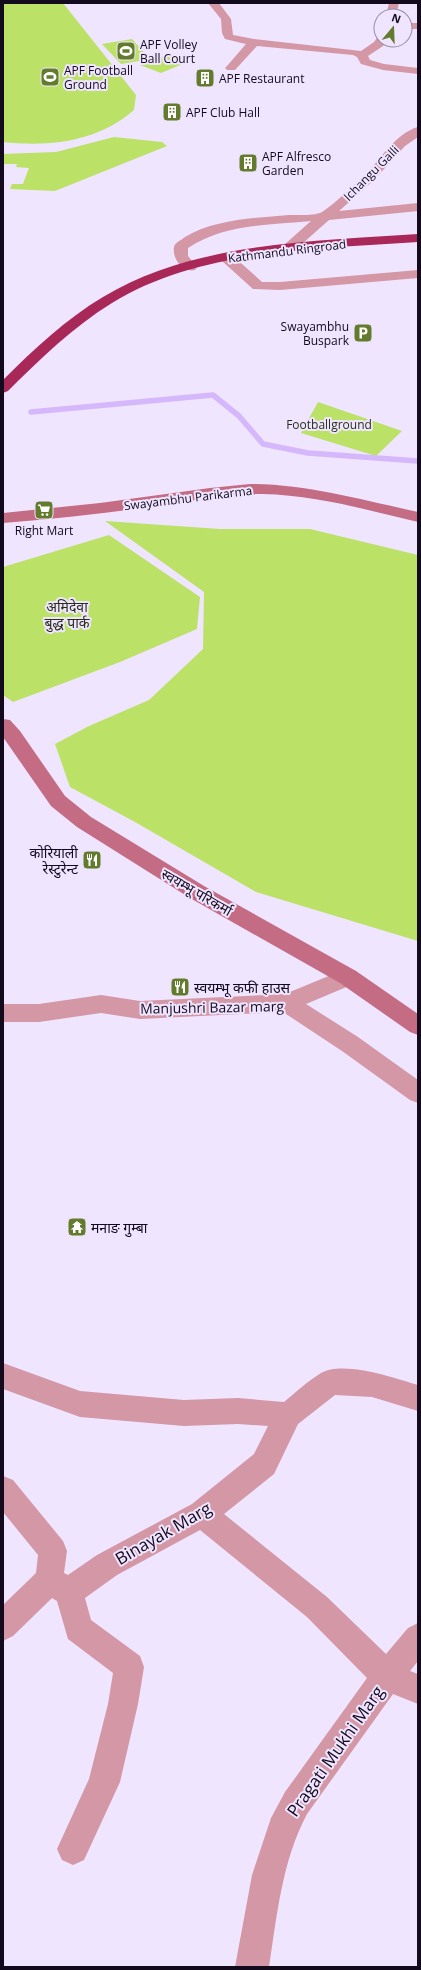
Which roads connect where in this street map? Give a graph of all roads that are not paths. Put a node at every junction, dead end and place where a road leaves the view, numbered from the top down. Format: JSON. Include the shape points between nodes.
{"nodes":[{"id":1,"x":213,"y":3,"type":"edge"},
{"id":2,"x":254,"y":42,"type":"junction"},
{"id":3,"x":373,"y":48,"type":"edge"},
{"id":4,"x":362,"y":55,"type":"junction"},
{"id":5,"x":231,"y":68,"type":"dead end"},
{"id":6,"x":418,"y":71,"type":"edge"},
{"id":7,"x":418,"y":130,"type":"edge"},
{"id":8,"x":418,"y":207,"type":"edge"},
{"id":9,"x":326,"y":216,"type":"junction"},
{"id":10,"x":418,"y":238,"type":"edge"},
{"id":11,"x":289,"y":248,"type":"junction"},
{"id":12,"x":227,"y":258,"type":"junction"},
{"id":13,"x":190,"y":267,"type":"junction"},
{"id":14,"x":418,"y":274,"type":"edge"},
{"id":15,"x":3,"y":388,"type":"edge"},
{"id":16,"x":3,"y":518,"type":"edge"},
{"id":17,"x":418,"y":518,"type":"edge"},
{"id":18,"x":3,"y":726,"type":"edge"},
{"id":19,"x":348,"y":977,"type":"junction"},
{"id":20,"x":287,"y":1003,"type":"junction"},
{"id":21,"x":3,"y":1013,"type":"edge"},
{"id":22,"x":418,"y":1026,"type":"edge"},
{"id":23,"x":418,"y":1093,"type":"edge"},
{"id":24,"x":3,"y":1376,"type":"edge"},
{"id":25,"x":418,"y":1398,"type":"edge"},
{"id":26,"x":288,"y":1415,"type":"junction"},
{"id":27,"x":3,"y":1490,"type":"edge"},
{"id":28,"x":202,"y":1514,"type":"junction"},
{"id":29,"x":59,"y":1586,"type":"junction"},
{"id":30,"x":3,"y":1626,"type":"edge"},
{"id":31,"x":418,"y":1638,"type":"edge"},
{"id":32,"x":387,"y":1676,"type":"junction"},
{"id":33,"x":418,"y":1689,"type":"edge"},
{"id":34,"x":73,"y":1849,"type":"dead end"},
{"id":35,"x":252,"y":1967,"type":"edge"}],
"edges":[{"from":1,"to":2,"type":"street","via":[[226,19],[229,37]]},
{"from":2,"to":4,"type":"street","via":[[355,52]]},
{"from":2,"to":5,"type":"street"},
{"from":3,"to":4,"type":"street"},
{"from":4,"to":6,"type":"street","via":[[364,62]]},
{"from":7,"to":9,"type":"street","name":"Ichangu Galli","via":[[401,143],[370,177]]},
{"from":8,"to":9,"type":"street"},
{"from":9,"to":11,"type":"street","name":"Ichangu Galli"},
{"from":9,"to":13,"type":"street","via":[[204,233],[181,246],[181,256]]},
{"from":10,"to":11,"type":"highway","name":"Kathmandu Ringroad"},
{"from":11,"to":12,"type":"highway","name":"Kathmandu Ringroad"},
{"from":12,"to":13,"type":"highway","name":"Kathmandu Ringroad"},
{"from":12,"to":14,"type":"street","via":[[258,286]]},
{"from":13,"to":15,"type":"highway","name":"Kathmandu Ringroad","via":[[125,290],[99,306],[43,349]]},
{"from":16,"to":17,"type":"main road","name":"Swayambhu Parikarma","via":[[102,508],[230,490],[262,489],[307,493]]},
{"from":18,"to":19,"type":"main road","name":"स्वयम्भू परिकर्मा","via":[[13,736],[58,801],[84,822],[196,892]]},
{"from":19,"to":20,"type":"street"},
{"from":19,"to":22,"type":"main road","name":"स्वयम्भू परिकर्मा"},
{"from":20,"to":21,"type":"street","name":"Manjushri Bazar marg","via":[[140,1010],[101,1004],[39,1013]]},
{"from":20,"to":23,"type":"street","name":"Manjushri Bazar marg"},
{"from":24,"to":26,"type":"street","via":[[80,1404],[184,1412],[238,1411]]},
{"from":25,"to":26,"type":"street","name":"Binayak Marg","via":[[372,1384],[331,1382]]},
{"from":26,"to":28,"type":"street","name":"Binayak Marg","via":[[264,1464]]},
{"from":27,"to":29,"type":"street","via":[[53,1551]]},
{"from":28,"to":29,"type":"street","name":"Binayak Marg","via":[[107,1565]]},
{"from":28,"to":32,"type":"street","via":[[317,1607]]},
{"from":29,"to":30,"type":"street","name":"Binayak Marg"},
{"from":29,"to":34,"type":"street","via":[[78,1629],[129,1667],[104,1782]]},
{"from":31,"to":32,"type":"street","name":"Pragati Mukhi Marg"},
{"from":32,"to":33,"type":"street"},
{"from":32,"to":35,"type":"street","name":"Pragati Mukhi Marg","via":[[296,1803],[282,1829],[268,1875]]}]}
